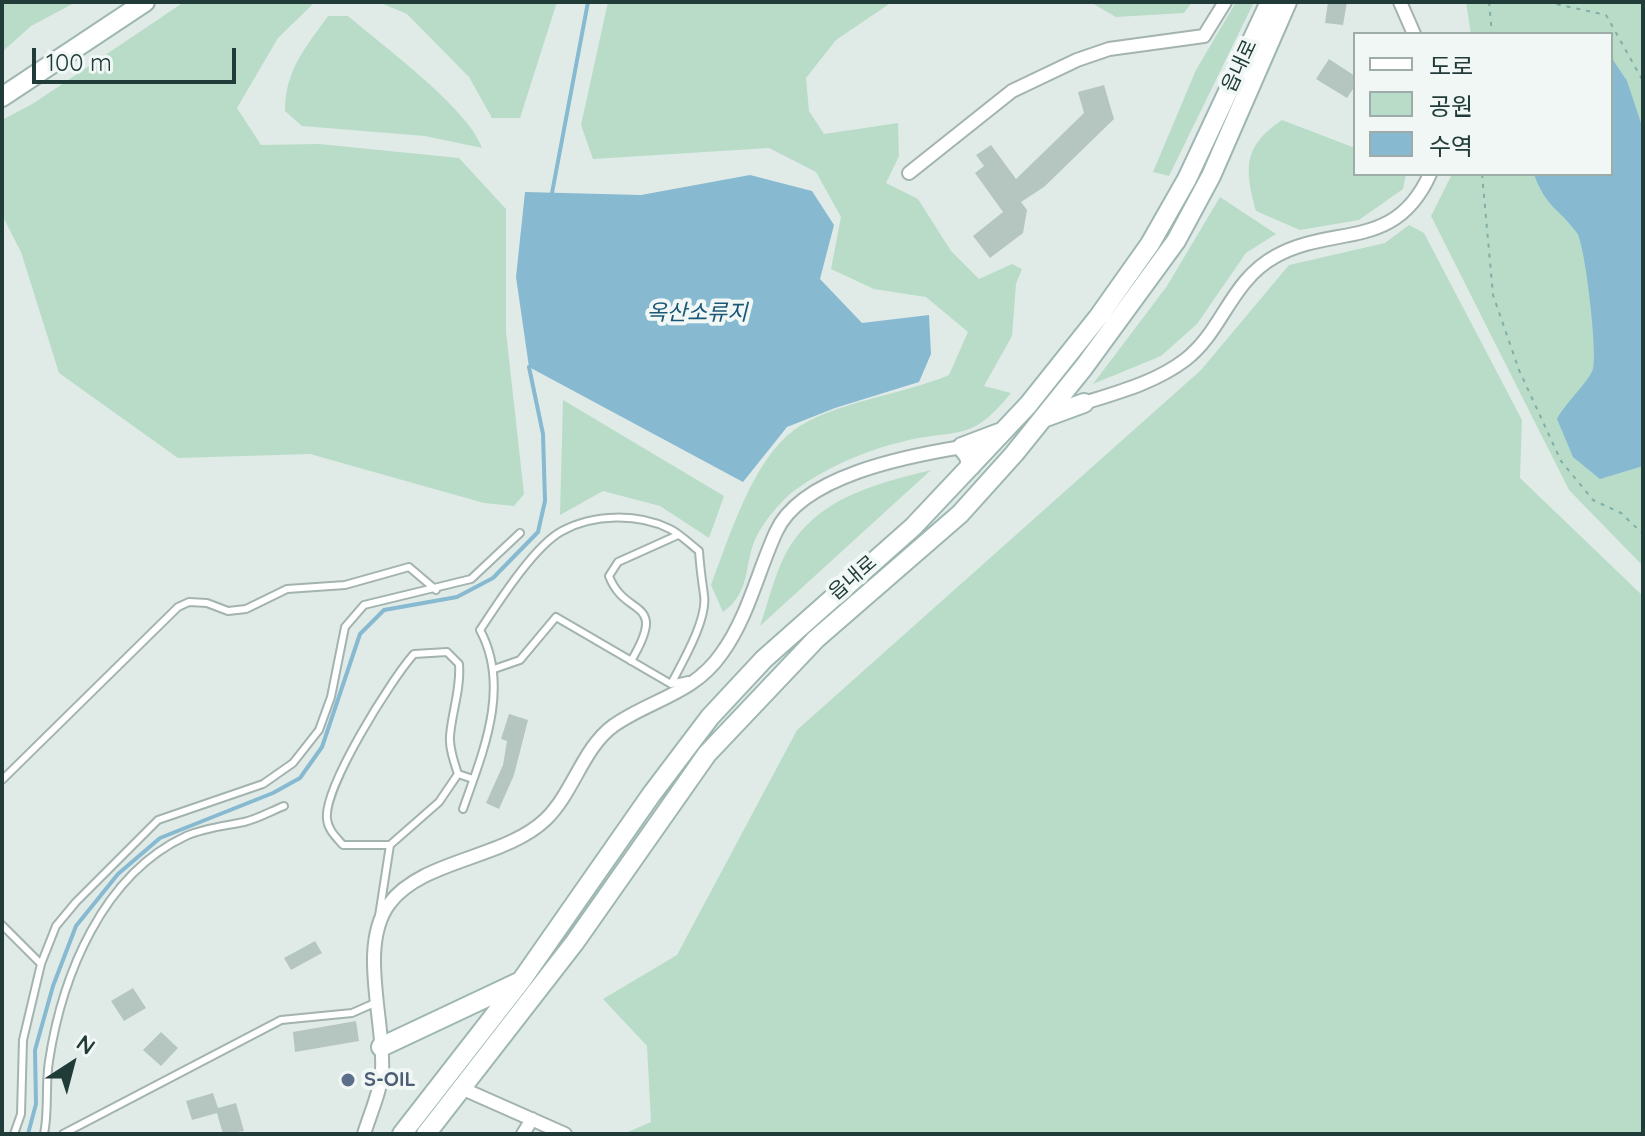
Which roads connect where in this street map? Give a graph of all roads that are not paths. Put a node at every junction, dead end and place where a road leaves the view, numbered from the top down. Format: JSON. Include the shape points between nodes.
{"nodes":[{"id":1,"x":145,"y":2,"type":"edge"},
{"id":2,"x":1225,"y":2,"type":"edge"},
{"id":3,"x":1270,"y":2,"type":"edge"},
{"id":4,"x":1287,"y":2,"type":"edge"},
{"id":5,"x":1399,"y":3,"type":"edge"},
{"id":6,"x":1413,"y":32,"type":"edge"},
{"id":7,"x":2,"y":97,"type":"edge"},
{"id":8,"x":909,"y":173,"type":"dead end"},
{"id":9,"x":1429,"y":176,"type":"edge"},
{"id":10,"x":1067,"y":390,"type":"junction"},
{"id":11,"x":1084,"y":403,"type":"junction"},
{"id":12,"x":1045,"y":417,"type":"junction"},
{"id":13,"x":1004,"y":431,"type":"junction"},
{"id":14,"x":962,"y":447,"type":"junction"},
{"id":15,"x":971,"y":466,"type":"junction"},
{"id":16,"x":520,"y":533,"type":"dead end"},
{"id":17,"x":678,"y":535,"type":"junction"},
{"id":18,"x":436,"y":590,"type":"junction"},
{"id":19,"x":631,"y":661,"type":"junction"},
{"id":20,"x":494,"y":669,"type":"junction"},
{"id":21,"x":700,"y":677,"type":"junction"},
{"id":22,"x":671,"y":684,"type":"junction"},
{"id":23,"x":458,"y":774,"type":"junction"},
{"id":24,"x":473,"y":779,"type":"junction"},
{"id":25,"x":2,"y":780,"type":"edge"},
{"id":26,"x":284,"y":806,"type":"dead end"},
{"id":27,"x":463,"y":809,"type":"dead end"},
{"id":28,"x":390,"y":845,"type":"junction"},
{"id":29,"x":378,"y":924,"type":"junction"},
{"id":30,"x":2,"y":925,"type":"edge"},
{"id":31,"x":41,"y":964,"type":"junction"},
{"id":32,"x":521,"y":981,"type":"junction"},
{"id":33,"x":377,"y":1002,"type":"junction"},
{"id":34,"x":381,"y":1047,"type":"junction"},
{"id":35,"x":461,"y":1088,"type":"junction"},
{"id":36,"x":532,"y":1119,"type":"junction"},
{"id":37,"x":14,"y":1134,"type":"edge"},
{"id":38,"x":44,"y":1134,"type":"edge"},
{"id":39,"x":63,"y":1134,"type":"edge"},
{"id":40,"x":364,"y":1134,"type":"edge"},
{"id":41,"x":402,"y":1134,"type":"edge"},
{"id":42,"x":426,"y":1134,"type":"edge"},
{"id":43,"x":523,"y":1134,"type":"edge"},
{"id":44,"x":565,"y":1134,"type":"edge"}],
"edges":[{"from":1,"to":7,"type":"street"},
{"from":2,"to":8,"type":"street","via":[[1204,36],[1109,49],[1012,91]]},
{"from":3,"to":13,"type":"street","name":"읍내로","via":[[1187,179],[1150,244],[1099,316]]},
{"from":4,"to":10,"type":"street","name":"읍내로","via":[[1211,176],[1176,241]]},
{"from":5,"to":6,"type":"street"},
{"from":9,"to":11,"type":"street","via":[[1411,203],[1374,230],[1296,247],[1256,268],[1186,359],[1150,380]]},
{"from":10,"to":11,"type":"street"},
{"from":10,"to":12,"type":"street","name":"읍내로"},
{"from":11,"to":12,"type":"street"},
{"from":12,"to":35,"type":"street","name":"읍내로","via":[[960,514],[816,639],[707,754],[575,942]]},
{"from":13,"to":14,"type":"street"},
{"from":13,"to":15,"type":"street","name":"읍내로"},
{"from":14,"to":15,"type":"street"},
{"from":14,"to":21,"type":"street","via":[[885,464],[810,493],[778,527],[735,632]]},
{"from":15,"to":32,"type":"street","name":"읍내로","via":[[913,527],[764,659],[710,717]]},
{"from":16,"to":18,"type":"lane","via":[[471,579]]},
{"from":17,"to":19,"type":"lane","via":[[618,562],[609,576],[613,587],[648,622]]},
{"from":17,"to":20,"type":"lane","via":[[634,518],[594,519],[561,531],[519,574],[480,630]]},
{"from":17,"to":22,"type":"lane","via":[[699,551],[705,597],[692,644]]},
{"from":18,"to":25,"type":"lane","via":[[409,567],[345,585],[287,589],[246,609],[228,611],[189,602]]},
{"from":18,"to":31,"type":"lane","via":[[364,605],[345,627],[319,730],[293,763],[263,784],[158,820],[56,926]]},
{"from":19,"to":20,"type":"lane","via":[[556,617],[520,660]]},
{"from":19,"to":22,"type":"lane"},
{"from":20,"to":24,"type":"lane","via":[[490,731]]},
{"from":21,"to":22,"type":"lane"},
{"from":21,"to":29,"type":"street","via":[[678,694],[611,727],[548,818],[525,836],[407,888],[389,903]]},
{"from":23,"to":24,"type":"lane"},
{"from":23,"to":28,"type":"lane","via":[[439,802]]},
{"from":23,"to":28,"type":"lane","via":[[450,737],[459,664],[447,652],[414,654],[381,697],[332,793],[327,817],[332,834],[343,845]]},
{"from":24,"to":27,"type":"lane"},
{"from":26,"to":38,"type":"lane","via":[[248,822],[185,837],[155,857],[101,910],[86,936],[54,1035]]},
{"from":28,"to":29,"type":"lane"},
{"from":29,"to":33,"type":"street"},
{"from":30,"to":31,"type":"lane"},
{"from":31,"to":37,"type":"lane","via":[[23,1040],[21,1114]]},
{"from":32,"to":34,"type":"street"},
{"from":32,"to":41,"type":"street","name":"읍내로"},
{"from":33,"to":34,"type":"street"},
{"from":33,"to":39,"type":"lane","via":[[352,1013],[281,1020]]},
{"from":34,"to":40,"type":"street","via":[[382,1072]]},
{"from":35,"to":36,"type":"street"},
{"from":35,"to":42,"type":"street","name":"읍내로"},
{"from":36,"to":43,"type":"street"},
{"from":36,"to":44,"type":"street"}]}
